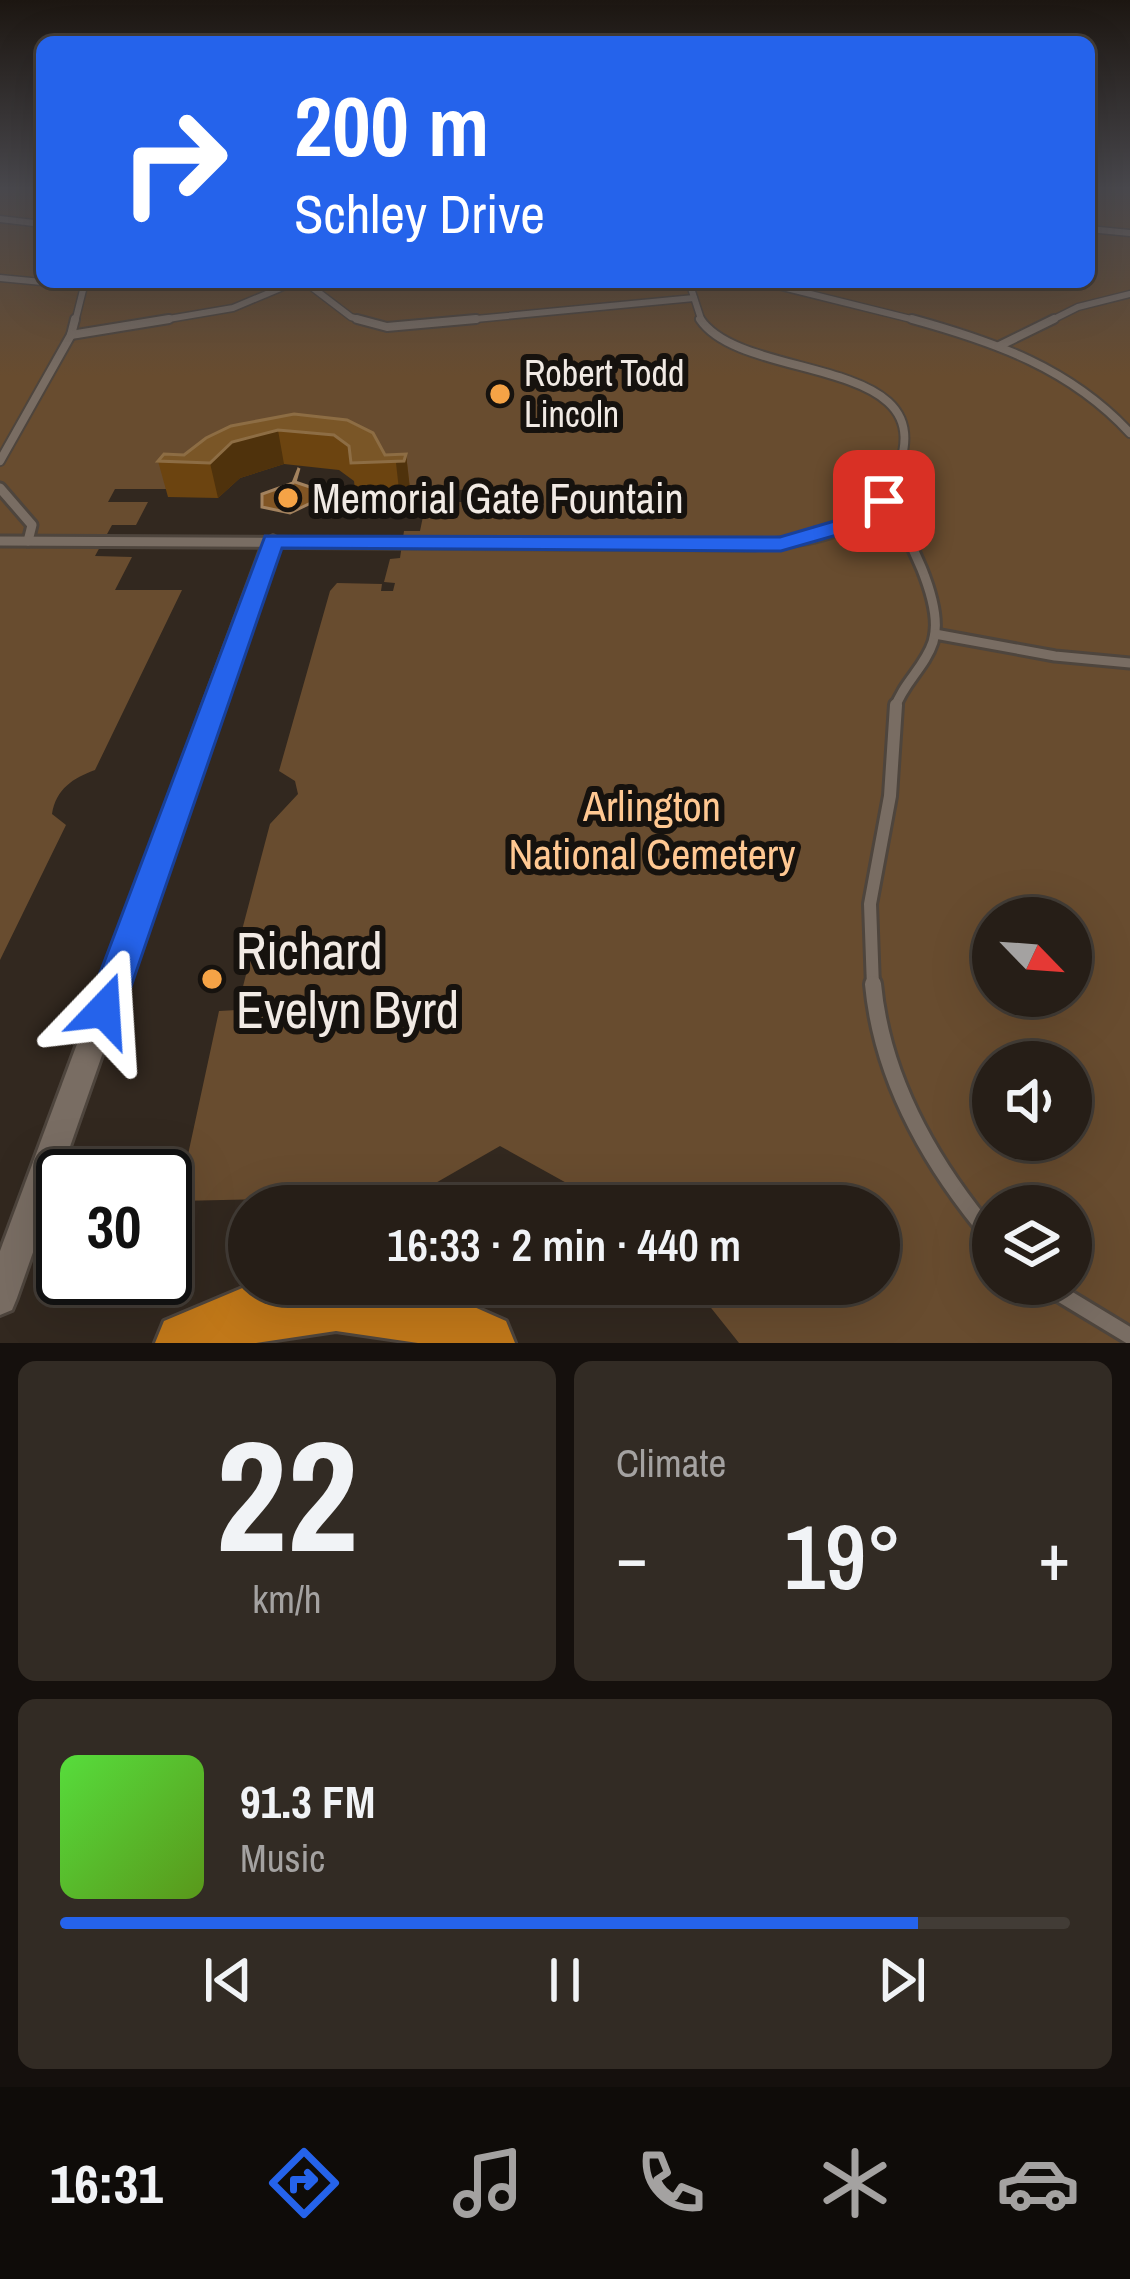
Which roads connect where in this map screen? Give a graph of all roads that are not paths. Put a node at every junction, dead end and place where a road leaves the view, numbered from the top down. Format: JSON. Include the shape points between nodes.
{"nodes":[{"id":1,"x":0,"y":278,"type":"edge"},
{"id":2,"x":36,"y":281,"type":"edge"},
{"id":3,"x":83,"y":288,"type":"edge"},
{"id":4,"x":281,"y":288,"type":"edge"},
{"id":5,"x":313,"y":288,"type":"edge"},
{"id":6,"x":691,"y":288,"type":"edge"},
{"id":7,"x":784,"y":288,"type":"edge"},
{"id":8,"x":804,"y":288,"type":"edge"},
{"id":9,"x":798,"y":292,"type":"junction"},
{"id":10,"x":1130,"y":295,"type":"edge"},
{"id":11,"x":694,"y":298,"type":"junction"},
{"id":12,"x":71,"y":335,"type":"junction"},
{"id":13,"x":999,"y":346,"type":"junction"},
{"id":14,"x":1130,"y":433,"type":"edge"},
{"id":15,"x":0,"y":461,"type":"edge"},
{"id":16,"x":0,"y":488,"type":"edge"},
{"id":17,"x":884,"y":501,"type":"junction"},
{"id":18,"x":0,"y":541,"type":"edge"},
{"id":19,"x":28,"y":541,"type":"junction"},
{"id":20,"x":273,"y":541,"type":"junction"},
{"id":21,"x":935,"y":634,"type":"junction"},
{"id":22,"x":1130,"y":664,"type":"edge"},
{"id":23,"x":972,"y":1211,"type":"edge"},
{"id":24,"x":0,"y":1298,"type":"edge"},
{"id":25,"x":1079,"y":1305,"type":"edge"},
{"id":26,"x":1130,"y":1336,"type":"edge"},
{"id":27,"x":186,"y":1343,"type":"edge"},
{"id":28,"x":484,"y":1343,"type":"edge"}],
"edges":[{"from":1,"to":2,"type":"lane"},
{"from":3,"to":12,"type":"lane"},
{"from":4,"to":12,"type":"lane","via":[[233,308]]},
{"from":5,"to":11,"type":"lane","via":[[351,317],[387,328]]},
{"from":6,"to":11,"type":"lane"},
{"from":7,"to":9,"type":"lane"},
{"from":8,"to":9,"type":"lane"},
{"from":9,"to":13,"type":"lane"},
{"from":10,"to":13,"type":"lane","via":[[1078,307]]},
{"from":11,"to":17,"type":"lane","via":[[699,318],[727,342],[850,379],[894,409],[902,445]]},
{"from":12,"to":15,"type":"lane"},
{"from":13,"to":14,"type":"lane","via":[[1090,388]]},
{"from":16,"to":19,"type":"lane","via":[[32,525]]},
{"from":17,"to":20,"type":"lane","via":[[856,522],[781,544]]},
{"from":17,"to":21,"type":"lane","via":[[899,517]]},
{"from":18,"to":19,"type":"lane"},
{"from":19,"to":20,"type":"lane"},
{"from":20,"to":24,"type":"street"},
{"from":21,"to":22,"type":"lane"},
{"from":21,"to":23,"type":"lane","via":[[895,708],[869,931],[880,1017],[911,1118]]},
{"from":25,"to":26,"type":"lane"},
{"from":27,"to":28,"type":"highway","via":[[247,1317],[351,1299],[430,1315]]}]}
